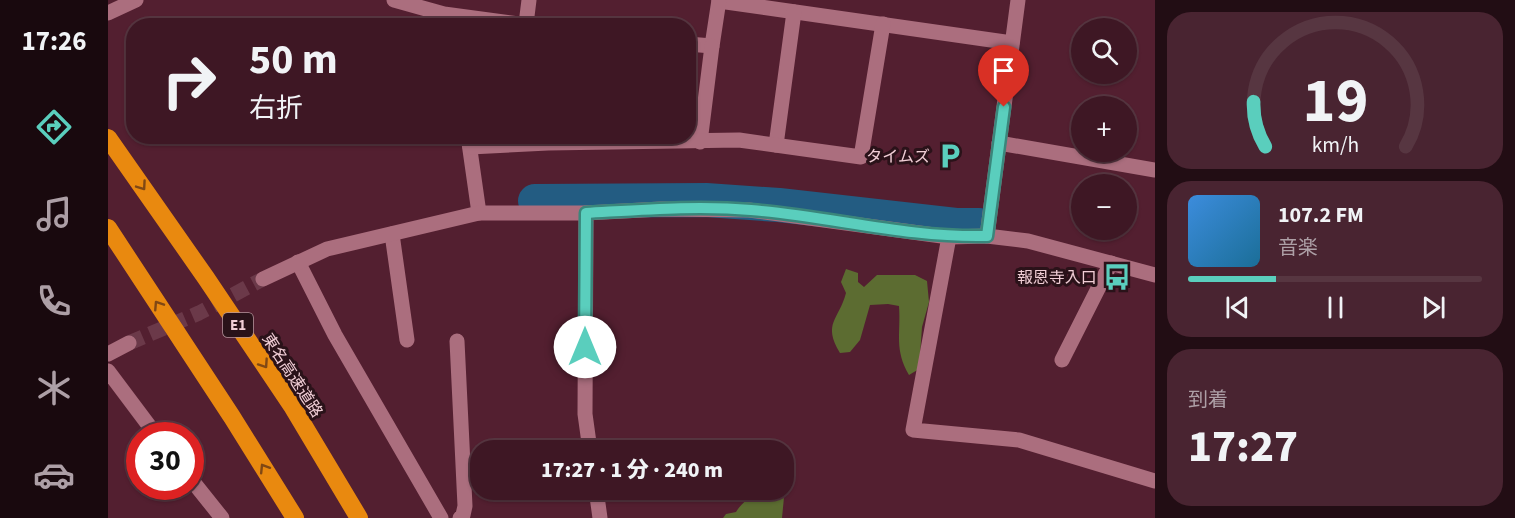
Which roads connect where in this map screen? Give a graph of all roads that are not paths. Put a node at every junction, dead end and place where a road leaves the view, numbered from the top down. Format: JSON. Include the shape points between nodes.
{"nodes":[{"id":1,"x":136,"y":0,"type":"edge"},
{"id":2,"x":394,"y":0,"type":"edge"},
{"id":3,"x":529,"y":0,"type":"edge"},
{"id":4,"x":1018,"y":0,"type":"edge"},
{"id":5,"x":719,"y":1,"type":"edge"},
{"id":6,"x":794,"y":12,"type":"junction"},
{"id":7,"x":108,"y":13,"type":"edge"},
{"id":8,"x":444,"y":13,"type":"edge"},
{"id":9,"x":480,"y":18,"type":"edge"},
{"id":10,"x":530,"y":18,"type":"edge"},
{"id":11,"x":883,"y":24,"type":"junction"},
{"id":12,"x":1012,"y":43,"type":"junction"},
{"id":13,"x":696,"y":45,"type":"edge"},
{"id":14,"x":712,"y":46,"type":"junction"},
{"id":15,"x":108,"y":138,"type":"edge"},
{"id":16,"x":696,"y":142,"type":"edge"},
{"id":17,"x":700,"y":142,"type":"junction"},
{"id":18,"x":999,"y":143,"type":"junction"},
{"id":19,"x":469,"y":144,"type":"edge"},
{"id":20,"x":776,"y":145,"type":"junction"},
{"id":21,"x":1155,"y":170,"type":"edge"},
{"id":22,"x":479,"y":213,"type":"junction"},
{"id":23,"x":586,"y":213,"type":"junction"},
{"id":24,"x":108,"y":228,"type":"edge"},
{"id":25,"x":392,"y":234,"type":"junction"},
{"id":26,"x":987,"y":236,"type":"junction"},
{"id":27,"x":949,"y":237,"type":"junction"},
{"id":28,"x":298,"y":262,"type":"junction"},
{"id":29,"x":1111,"y":263,"type":"junction"},
{"id":30,"x":1155,"y":275,"type":"edge"},
{"id":31,"x":263,"y":279,"type":"tunnel mouth"},
{"id":32,"x":407,"y":340,"type":"dead end"},
{"id":33,"x":457,"y":341,"type":"dead end"},
{"id":34,"x":129,"y":343,"type":"tunnel mouth"},
{"id":35,"x":108,"y":354,"type":"edge"},
{"id":36,"x":1062,"y":360,"type":"dead end"},
{"id":37,"x":108,"y":371,"type":"edge"},
{"id":38,"x":146,"y":422,"type":"edge"},
{"id":39,"x":589,"y":440,"type":"edge"},
{"id":40,"x":1155,"y":481,"type":"edge"},
{"id":41,"x":204,"y":496,"type":"edge"},
{"id":42,"x":598,"y":500,"type":"edge"},
{"id":43,"x":222,"y":518,"type":"edge"},
{"id":44,"x":295,"y":518,"type":"edge"},
{"id":45,"x":359,"y":518,"type":"edge"},
{"id":46,"x":441,"y":518,"type":"edge"},
{"id":47,"x":460,"y":518,"type":"edge"},
{"id":48,"x":600,"y":518,"type":"edge"}],
"edges":[{"from":1,"to":7,"type":"street"},
{"from":2,"to":8,"type":"street"},
{"from":3,"to":10,"type":"street"},
{"from":4,"to":12,"type":"street"},
{"from":5,"to":6,"type":"street"},
{"from":5,"to":14,"type":"street"},
{"from":6,"to":11,"type":"street"},
{"from":6,"to":20,"type":"street"},
{"from":8,"to":9,"type":"street"},
{"from":11,"to":12,"type":"street"},
{"from":11,"to":20,"type":"street","via":[[861,157]]},
{"from":12,"to":18,"type":"street"},
{"from":13,"to":14,"type":"street"},
{"from":14,"to":17,"type":"street"},
{"from":15,"to":45,"type":"highway","name":"東名高速道路","number":"E1","one_way":true,"via":[[279,387]]},
{"from":16,"to":17,"type":"street"},
{"from":17,"to":20,"type":"street","via":[[739,140]]},
{"from":18,"to":21,"type":"street"},
{"from":18,"to":26,"type":"street"},
{"from":19,"to":22,"type":"street"},
{"from":22,"to":23,"type":"street"},
{"from":22,"to":25,"type":"street"},
{"from":23,"to":27,"type":"street","via":[[750,210]]},
{"from":23,"to":39,"type":"street","via":[[585,414]]},
{"from":44,"to":24,"type":"highway","one_way":true},
{"from":25,"to":28,"type":"street","via":[[327,249]]},
{"from":25,"to":32,"type":"street"},
{"from":26,"to":27,"type":"street"},
{"from":26,"to":29,"type":"street","via":[[1028,241]]},
{"from":27,"to":40,"type":"street","via":[[913,430],[1020,440]]},
{"from":28,"to":31,"type":"street"},
{"from":28,"to":46,"type":"street","via":[[335,335]]},
{"from":29,"to":30,"type":"street"},
{"from":29,"to":36,"type":"street"},
{"from":33,"to":47,"type":"street","via":[[465,506]]},
{"from":34,"to":35,"type":"street"},
{"from":37,"to":38,"type":"street"},
{"from":41,"to":43,"type":"street"},
{"from":42,"to":48,"type":"street"}]}
